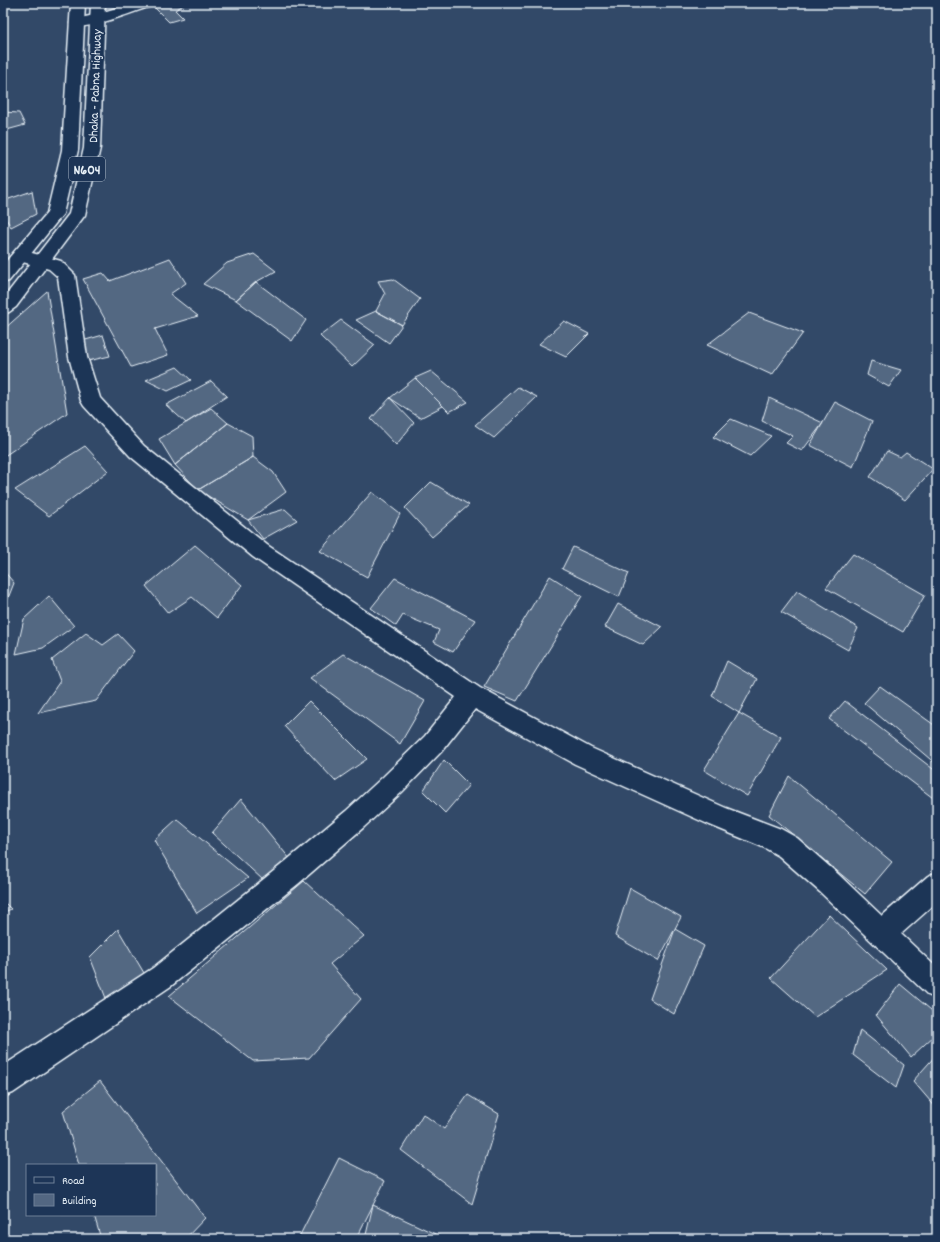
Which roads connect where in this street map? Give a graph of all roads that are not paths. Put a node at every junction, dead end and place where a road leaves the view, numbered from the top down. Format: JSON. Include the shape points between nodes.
{"nodes":[{"id":1,"x":78,"y":3,"type":"edge"},
{"id":2,"x":146,"y":3,"type":"edge"},
{"id":3,"x":97,"y":11,"type":"edge"},
{"id":4,"x":77,"y":23,"type":"junction"},
{"id":5,"x":21,"y":256,"type":"junction"},
{"id":6,"x":43,"y":261,"type":"junction"},
{"id":7,"x":3,"y":277,"type":"edge"},
{"id":8,"x":3,"y":308,"type":"edge"},
{"id":9,"x":472,"y":695,"type":"junction"},
{"id":10,"x":937,"y":885,"type":"edge"},
{"id":11,"x":882,"y":933,"type":"junction"},
{"id":12,"x":937,"y":986,"type":"edge"},
{"id":13,"x":3,"y":1083,"type":"edge"}],
"edges":[{"from":1,"to":4,"type":"main road","name":"Dhaka - Pabna Highway","number":"N604"},
{"from":2,"to":3,"type":"main road"},
{"from":3,"to":4,"type":"main road"},
{"from":3,"to":6,"type":"main road","name":"Dhaka - Pabna Highway","number":"N604","via":[[92,148],[77,215]]},
{"from":4,"to":5,"type":"main road","name":"Dhaka - Pabna Highway","number":"N604","via":[[70,150],[59,200],[55,214]]},
{"from":5,"to":6,"type":"main road"},
{"from":5,"to":7,"type":"main road","name":"Dhaka - Pabna Highway","number":"N604"},
{"from":6,"to":8,"type":"main road","name":"Dhaka - Pabna Highway","number":"N604","via":[[10,303]]},
{"from":6,"to":9,"type":"main road","via":[[55,265],[66,275],[78,357],[91,401],[137,451],[260,551]]},
{"from":9,"to":11,"type":"main road","via":[[583,756],[788,847]]},
{"from":9,"to":13,"type":"main road","via":[[433,744],[393,784],[289,875],[162,977]]},
{"from":10,"to":11,"type":"main road"},
{"from":11,"to":12,"type":"main road"}]}
